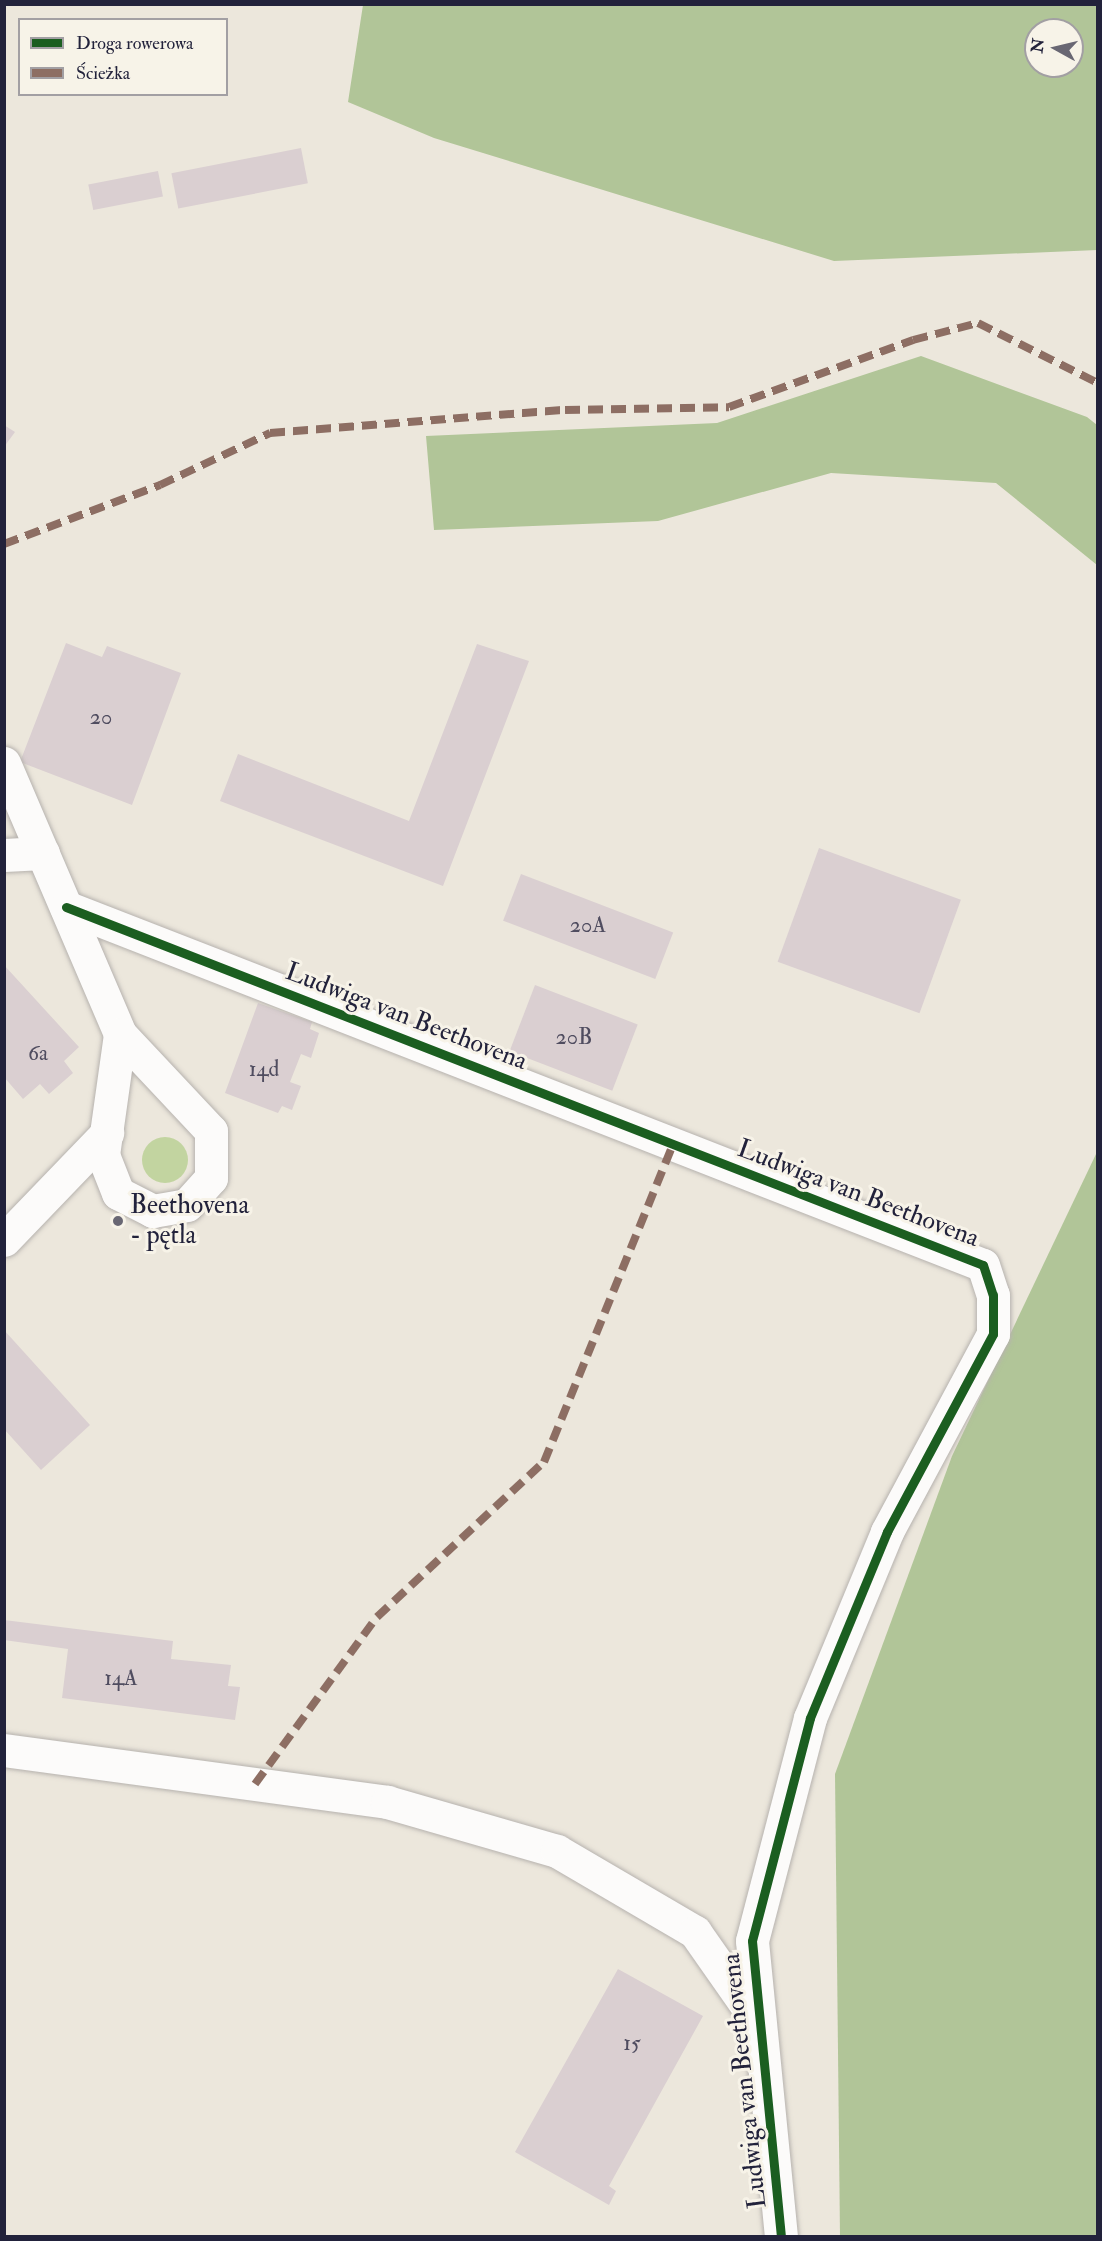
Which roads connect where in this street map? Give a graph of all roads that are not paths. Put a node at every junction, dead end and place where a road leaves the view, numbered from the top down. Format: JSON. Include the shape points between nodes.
{"nodes":[{"id":1,"x":4,"y":763,"type":"edge"},
{"id":2,"x":43,"y":853,"type":"junction"},
{"id":3,"x":4,"y":855,"type":"edge"},
{"id":4,"x":66,"y":907,"type":"junction"},
{"id":5,"x":120,"y":1034,"type":"junction"},
{"id":6,"x":107,"y":1133,"type":"junction"},
{"id":7,"x":4,"y":1240,"type":"edge"},
{"id":8,"x":4,"y":1750,"type":"edge"},
{"id":9,"x":758,"y":2022,"type":"junction"},
{"id":10,"x":781,"y":2236,"type":"edge"}],
"edges":[{"from":1,"to":2,"type":"street"},
{"from":2,"to":3,"type":"street"},
{"from":2,"to":4,"type":"street"},
{"from":4,"to":5,"type":"street"},
{"from":4,"to":9,"type":"street","name":"Ludwiga van Beethovena","via":[[982,1265],[993,1295],[993,1334],[886,1532],[810,1718],[752,1941]]},
{"from":5,"to":6,"type":"street"},
{"from":5,"to":6,"type":"street","via":[[211,1131],[211,1178],[187,1205],[153,1211],[118,1193],[103,1155]]},
{"from":6,"to":7,"type":"street"},
{"from":8,"to":9,"type":"street","via":[[387,1802],[556,1851],[695,1932]]},
{"from":9,"to":10,"type":"street","name":"Ludwiga van Beethovena"}]}
